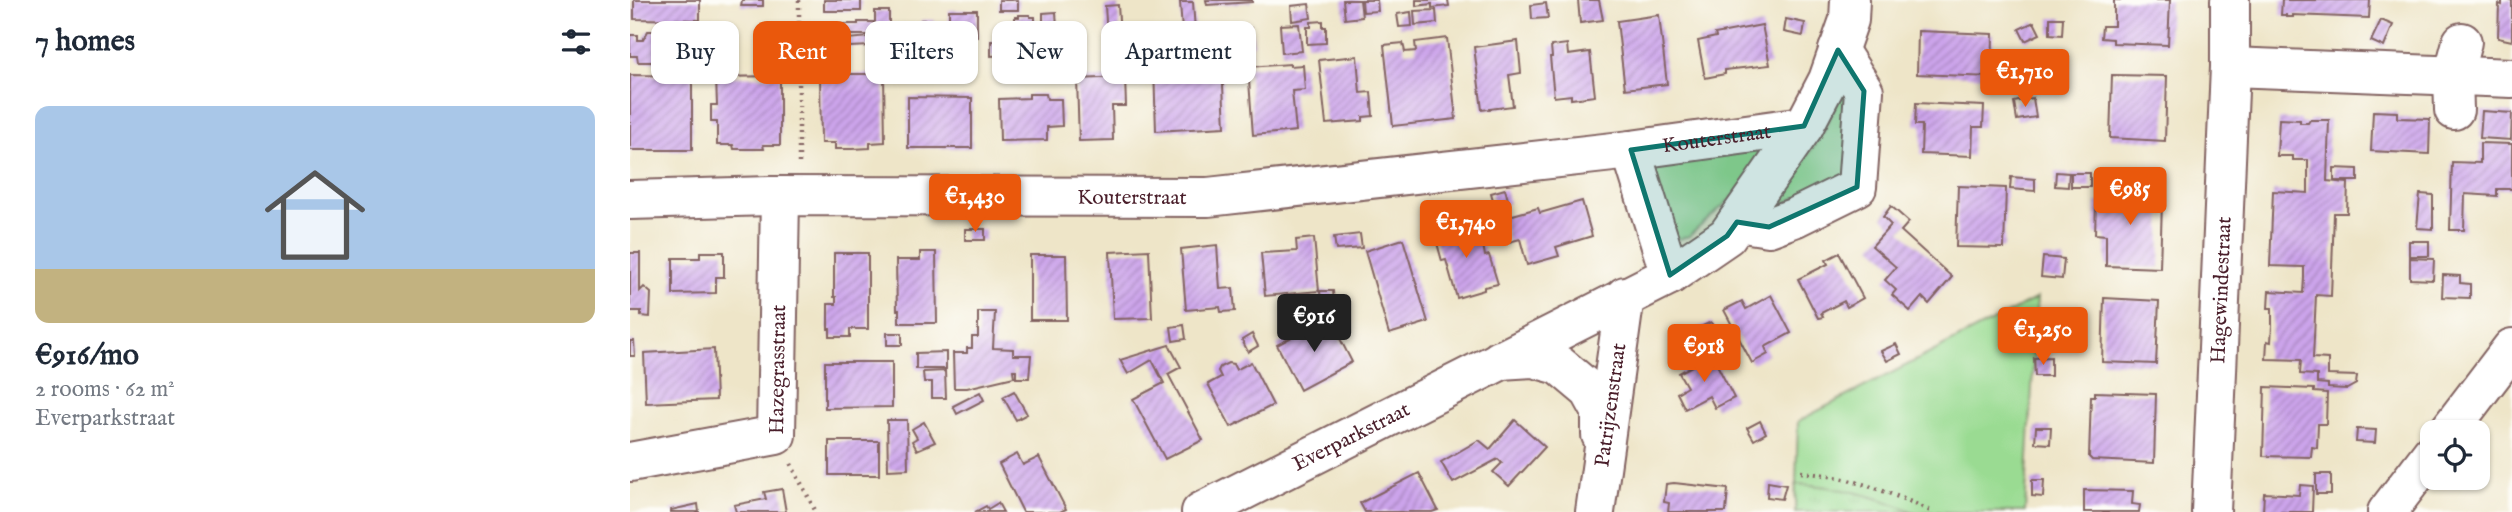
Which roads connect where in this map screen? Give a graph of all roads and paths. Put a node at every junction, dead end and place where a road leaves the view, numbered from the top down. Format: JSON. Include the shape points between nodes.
{"nodes":[{"id":1,"x":799,"y":0,"type":"edge"},
{"id":2,"x":1850,"y":0,"type":"edge"},
{"id":3,"x":2230,"y":0,"type":"edge"},
{"id":4,"x":1838,"y":50,"type":"junction"},
{"id":5,"x":2230,"y":67,"type":"junction"},
{"id":6,"x":2512,"y":78,"type":"edge"},
{"id":7,"x":1804,"y":126,"type":"junction"},
{"id":8,"x":1631,"y":150,"type":"junction"},
{"id":9,"x":790,"y":197,"type":"junction"},
{"id":10,"x":630,"y":200,"type":"edge"},
{"id":11,"x":1737,"y":222,"type":"junction"},
{"id":12,"x":1670,"y":275,"type":"junction"},
{"id":13,"x":1625,"y":296,"type":"junction"},
{"id":14,"x":2512,"y":348,"type":"edge"},
{"id":15,"x":1498,"y":360,"type":"junction"},
{"id":16,"x":2457,"y":420,"type":"edge"},
{"id":17,"x":776,"y":435,"type":"junction"},
{"id":18,"x":1602,"y":455,"type":"junction"},
{"id":19,"x":630,"y":462,"type":"edge"},
{"id":20,"x":2420,"y":469,"type":"edge"},
{"id":21,"x":1801,"y":471,"type":"dead end"},
{"id":22,"x":816,"y":512,"type":"edge"},
{"id":23,"x":1201,"y":512,"type":"edge"},
{"id":24,"x":1595,"y":512,"type":"edge"},
{"id":25,"x":1933,"y":512,"type":"edge"},
{"id":26,"x":2211,"y":512,"type":"edge"},
{"id":27,"x":2387,"y":512,"type":"edge"}],
"edges":[{"from":1,"to":9,"type":"path"},
{"from":2,"to":4,"type":"main road","name":"Everparkstraat","via":[[1849,20]]},
{"from":3,"to":5,"type":"main road","name":"Hagewindestraat"},
{"from":4,"to":7,"type":"main road","name":"Everparkstraat"},
{"from":4,"to":11,"type":"main road","via":[[1864,91],[1857,187],[1769,227]]},
{"from":5,"to":6,"type":"main road"},
{"from":5,"to":26,"type":"main road","name":"Hagewindestraat"},
{"from":7,"to":8,"type":"main road","name":"Kouterstraat"},
{"from":7,"to":11,"type":"main road","name":"Everparkstraat"},
{"from":8,"to":9,"type":"main road","name":"Kouterstraat","via":[[1208,197]]},
{"from":8,"to":12,"type":"main road","name":"Kouterstraat"},
{"from":9,"to":10,"type":"main road","name":"Kouterstraat"},
{"from":9,"to":17,"type":"main road","name":"Hazegrasstraat"},
{"from":11,"to":12,"type":"main road","name":"Everparkstraat","via":[[1727,236]]},
{"from":12,"to":13,"type":"main road","name":"Everparkstraat"},
{"from":13,"to":15,"type":"main road","name":"Everparkstraat"},
{"from":13,"to":18,"type":"main road","name":"Patrijzenstraat"},
{"from":14,"to":16,"type":"main road"},
{"from":15,"to":18,"type":"main road","name":"Everparkstraat","via":[[1533,358],[1559,365],[1590,391],[1601,411]]},
{"from":15,"to":23,"type":"main road","name":"Everparkstraat"},
{"from":17,"to":19,"type":"main road","name":"Hazegrasstraat"},
{"from":17,"to":22,"type":"path"},
{"from":18,"to":24,"type":"main road","name":"Patrijzenstraat"},
{"from":20,"to":27,"type":"main road"},
{"from":21,"to":25,"type":"path","via":[[1866,484]]}]}
